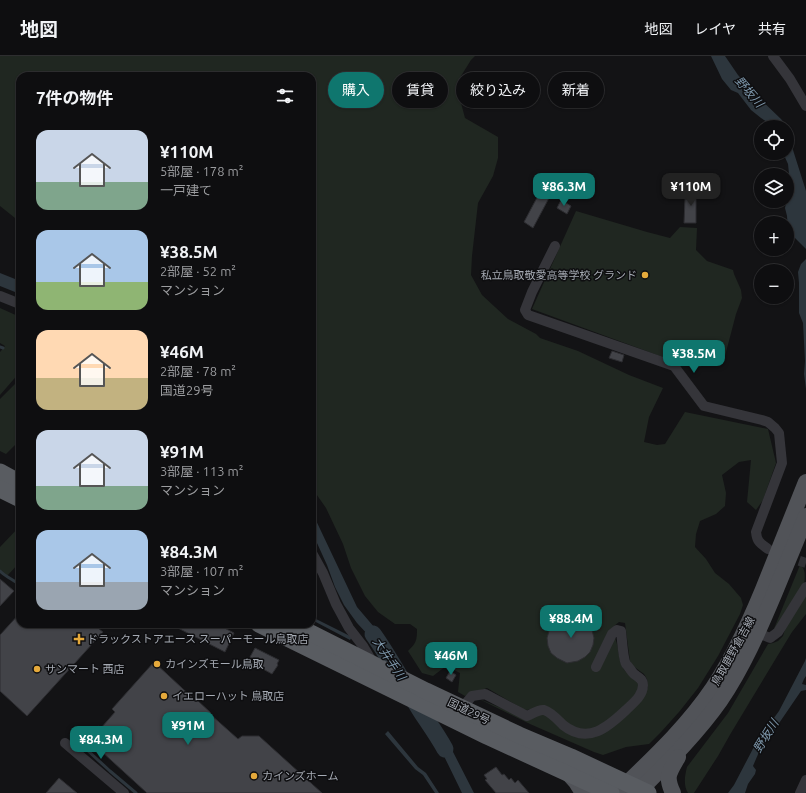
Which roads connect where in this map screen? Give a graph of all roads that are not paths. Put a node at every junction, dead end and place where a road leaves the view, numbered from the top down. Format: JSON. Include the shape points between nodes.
{"nodes":[{"id":1,"x":773,"y":56,"type":"edge"},
{"id":2,"x":806,"y":106,"type":"edge"},
{"id":3,"x":555,"y":246,"type":"dead end"},
{"id":4,"x":0,"y":296,"type":"edge"},
{"id":5,"x":16,"y":302,"type":"edge"},
{"id":6,"x":0,"y":472,"type":"edge"},
{"id":7,"x":16,"y":481,"type":"edge"},
{"id":8,"x":806,"y":482,"type":"edge"},
{"id":9,"x":0,"y":488,"type":"edge"},
{"id":10,"x":16,"y":497,"type":"edge"},
{"id":11,"x":806,"y":516,"type":"edge"},
{"id":12,"x":790,"y":540,"type":"junction"},
{"id":13,"x":768,"y":549,"type":"dead end"},
{"id":14,"x":316,"y":560,"type":"edge"},
{"id":15,"x":806,"y":587,"type":"edge"},
{"id":16,"x":267,"y":628,"type":"edge"},
{"id":17,"x":301,"y":628,"type":"edge"},
{"id":18,"x":758,"y":633,"type":"junction"},
{"id":19,"x":378,"y":667,"type":"junction"},
{"id":20,"x":596,"y":667,"type":"dead end"},
{"id":21,"x":462,"y":708,"type":"junction"},
{"id":22,"x":687,"y":742,"type":"junction"},
{"id":23,"x":65,"y":743,"type":"dead end"},
{"id":24,"x":568,"y":773,"type":"junction"},
{"id":25,"x":806,"y":780,"type":"edge"},
{"id":26,"x":634,"y":790,"type":"edge"},
{"id":27,"x":124,"y":793,"type":"edge"},
{"id":28,"x":583,"y":793,"type":"edge"},
{"id":29,"x":611,"y":793,"type":"edge"},
{"id":30,"x":673,"y":793,"type":"edge"},
{"id":31,"x":800,"y":793,"type":"edge"}],
"edges":[{"from":1,"to":2,"type":"street","via":[[790,78]]},
{"from":3,"to":13,"type":"street","via":[[532,292],[525,310],[528,315],[674,366],[704,406],[768,422],[779,433],[782,463],[756,532],[756,539]]},
{"from":4,"to":5,"type":"street"},
{"from":6,"to":7,"type":"highway"},
{"from":8,"to":12,"type":"main road","name":"鳥取鹿野倉吉線"},
{"from":9,"to":10,"type":"highway"},
{"from":11,"to":12,"type":"main road","name":"鳥取鹿野倉吉線"},
{"from":12,"to":18,"type":"main road","name":"鳥取鹿野倉吉線"},
{"from":12,"to":26,"type":"main road","name":"鳥取鹿野倉吉線","via":[[722,675],[705,700],[658,754]]},
{"from":14,"to":19,"type":"street","via":[[349,628]]},
{"from":15,"to":18,"type":"street","via":[[778,632],[770,638]]},
{"from":16,"to":24,"type":"highway","name":"国道29号","via":[[434,711]]},
{"from":17,"to":19,"type":"highway","name":"国道29号"},
{"from":18,"to":22,"type":"main road","name":"鳥取鹿野倉吉線","via":[[727,690]]},
{"from":19,"to":21,"type":"highway","name":"国道29号"},
{"from":20,"to":21,"type":"street","via":[[612,634],[620,631],[625,662],[643,683],[642,692],[612,723],[588,734],[571,731],[549,712],[537,711],[527,716],[485,694],[472,696]]},
{"from":21,"to":26,"type":"highway","name":"国道29号","via":[[571,757]]},
{"from":22,"to":26,"type":"main road","name":"鳥取鹿野倉吉線"},
{"from":22,"to":30,"type":"main road","via":[[668,776]]},
{"from":23,"to":27,"type":"street"},
{"from":24,"to":28,"type":"main road"},
{"from":24,"to":29,"type":"highway","name":"国道29号"},
{"from":25,"to":31,"type":"street"}]}
